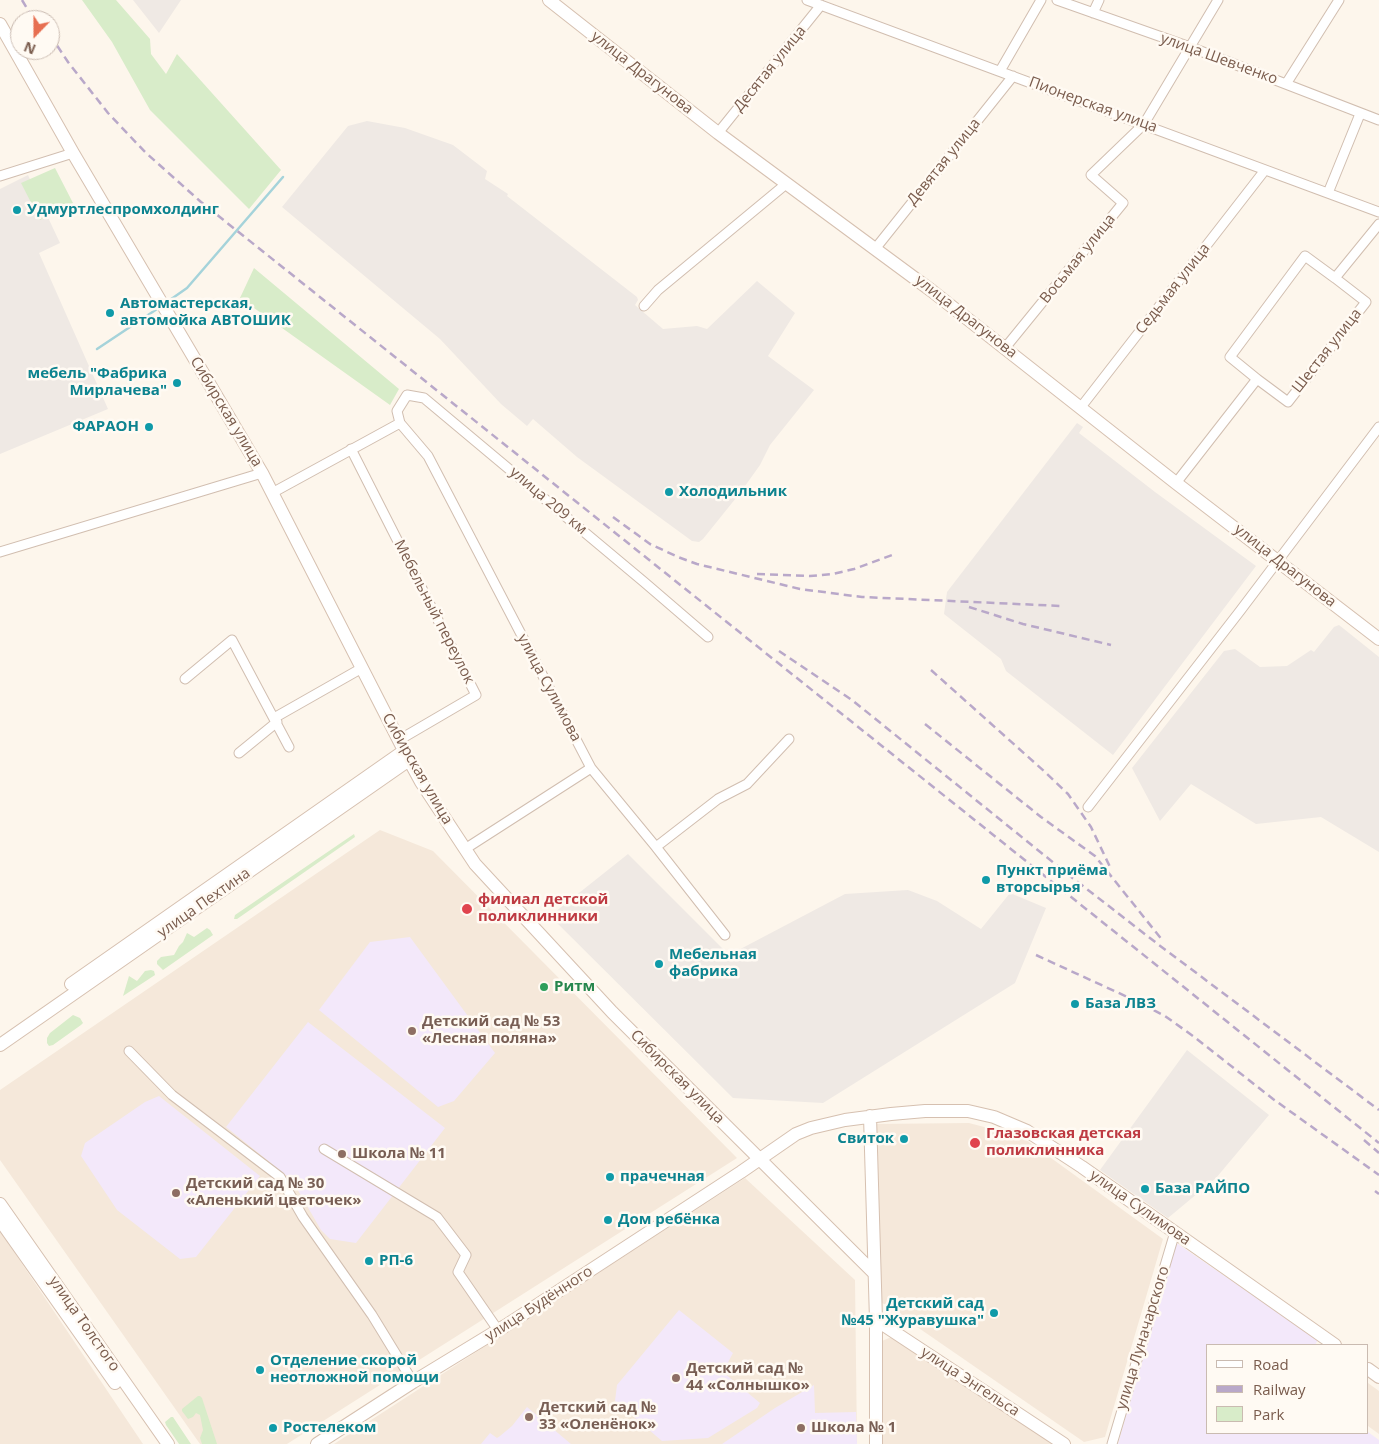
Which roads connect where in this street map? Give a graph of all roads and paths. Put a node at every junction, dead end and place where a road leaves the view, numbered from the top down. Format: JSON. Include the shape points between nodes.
{"nodes":[{"id":1,"x":549,"y":0,"type":"edge"},
{"id":2,"x":807,"y":0,"type":"edge"},
{"id":3,"x":1041,"y":0,"type":"edge"},
{"id":4,"x":1057,"y":0,"type":"edge"},
{"id":5,"x":1100,"y":0,"type":"edge"},
{"id":6,"x":1218,"y":0,"type":"edge"},
{"id":7,"x":1340,"y":0,"type":"edge"},
{"id":8,"x":822,"y":6,"type":"junction"},
{"id":9,"x":1093,"y":13,"type":"junction"},
{"id":10,"x":0,"y":24,"type":"edge"},
{"id":11,"x":1190,"y":47,"type":"junction"},
{"id":12,"x":1000,"y":72,"type":"junction"},
{"id":13,"x":1013,"y":76,"type":"junction"},
{"id":14,"x":1286,"y":84,"type":"junction"},
{"id":15,"x":1360,"y":114,"type":"junction"},
{"id":16,"x":1379,"y":120,"type":"edge"},
{"id":17,"x":1144,"y":124,"type":"junction"},
{"id":18,"x":718,"y":133,"type":"junction"},
{"id":19,"x":73,"y":153,"type":"junction"},
{"id":20,"x":1265,"y":170,"type":"junction"},
{"id":21,"x":0,"y":176,"type":"edge"},
{"id":22,"x":786,"y":184,"type":"junction"},
{"id":23,"x":1328,"y":193,"type":"junction"},
{"id":24,"x":1379,"y":212,"type":"edge"},
{"id":25,"x":1379,"y":224,"type":"edge"},
{"id":26,"x":875,"y":248,"type":"junction"},
{"id":27,"x":1335,"y":278,"type":"junction"},
{"id":28,"x":644,"y":306,"type":"dead end"},
{"id":29,"x":1005,"y":348,"type":"junction"},
{"id":30,"x":1257,"y":379,"type":"junction"},
{"id":31,"x":1081,"y":407,"type":"junction"},
{"id":32,"x":400,"y":423,"type":"junction"},
{"id":33,"x":1379,"y":427,"type":"edge"},
{"id":34,"x":351,"y":449,"type":"junction"},
{"id":35,"x":262,"y":473,"type":"junction"},
{"id":36,"x":1176,"y":483,"type":"junction"},
{"id":37,"x":272,"y":493,"type":"junction"},
{"id":38,"x":0,"y":552,"type":"edge"},
{"id":39,"x":1278,"y":561,"type":"junction"},
{"id":40,"x":708,"y":637,"type":"dead end"},
{"id":41,"x":1379,"y":639,"type":"edge"},
{"id":42,"x":362,"y":668,"type":"junction"},
{"id":43,"x":185,"y":679,"type":"dead end"},
{"id":44,"x":276,"y":720,"type":"junction"},
{"id":45,"x":789,"y":739,"type":"dead end"},
{"id":46,"x":289,"y":747,"type":"dead end"},
{"id":47,"x":404,"y":751,"type":"junction"},
{"id":48,"x":239,"y":753,"type":"dead end"},
{"id":49,"x":592,"y":768,"type":"junction"},
{"id":50,"x":1088,"y":807,"type":"dead end"},
{"id":51,"x":656,"y":847,"type":"junction"},
{"id":52,"x":465,"y":849,"type":"junction"},
{"id":53,"x":725,"y":935,"type":"dead end"},
{"id":54,"x":0,"y":1035,"type":"edge"},
{"id":55,"x":0,"y":1045,"type":"edge"},
{"id":56,"x":129,"y":1051,"type":"dead end"},
{"id":57,"x":870,"y":1116,"type":"junction"},
{"id":58,"x":324,"y":1149,"type":"dead end"},
{"id":59,"x":759,"y":1160,"type":"junction"},
{"id":60,"x":0,"y":1204,"type":"edge"},
{"id":61,"x":0,"y":1220,"type":"edge"},
{"id":62,"x":1175,"y":1232,"type":"junction"},
{"id":63,"x":874,"y":1273,"type":"junction"},
{"id":64,"x":876,"y":1320,"type":"junction"},
{"id":65,"x":498,"y":1330,"type":"junction"},
{"id":66,"x":1333,"y":1344,"type":"edge"},
{"id":67,"x":413,"y":1382,"type":"junction"},
{"id":68,"x":157,"y":1444,"type":"edge"},
{"id":69,"x":168,"y":1444,"type":"edge"},
{"id":70,"x":317,"y":1444,"type":"edge"},
{"id":71,"x":876,"y":1444,"type":"edge"},
{"id":72,"x":1064,"y":1444,"type":"edge"},
{"id":73,"x":1112,"y":1444,"type":"edge"}],
"edges":[{"from":1,"to":18,"type":"main road","name":"улица Драгунова"},
{"from":2,"to":8,"type":"street","name":"Пионерская улица"},
{"from":3,"to":12,"type":"street"},
{"from":4,"to":9,"type":"street","name":"улица Шевченко"},
{"from":5,"to":9,"type":"street"},
{"from":6,"to":11,"type":"street"},
{"from":7,"to":14,"type":"street"},
{"from":8,"to":12,"type":"street","name":"Пионерская улица"},
{"from":8,"to":18,"type":"street","name":"Десятая улица"},
{"from":9,"to":11,"type":"street","name":"улица Шевченко"},
{"from":10,"to":19,"type":"main road","name":"Сибирская улица"},
{"from":11,"to":14,"type":"street","name":"улица Шевченко"},
{"from":11,"to":17,"type":"street"},
{"from":12,"to":13,"type":"street","name":"Пионерская улица"},
{"from":13,"to":17,"type":"street","name":"Пионерская улица"},
{"from":13,"to":26,"type":"street","name":"Девятая улица"},
{"from":14,"to":15,"type":"street","name":"улица Шевченко"},
{"from":15,"to":16,"type":"street","name":"улица Шевченко"},
{"from":15,"to":23,"type":"street"},
{"from":17,"to":20,"type":"street","name":"Пионерская улица"},
{"from":17,"to":29,"type":"street","name":"Восьмая улица","via":[[1091,175],[1123,203]]},
{"from":18,"to":22,"type":"main road","name":"улица Драгунова"},
{"from":19,"to":21,"type":"street"},
{"from":19,"to":35,"type":"main road","name":"Сибирская улица"},
{"from":20,"to":23,"type":"street","name":"Пионерская улица"},
{"from":20,"to":31,"type":"street","name":"Седьмая улица"},
{"from":22,"to":26,"type":"main road","name":"улица Драгунова"},
{"from":22,"to":28,"type":"street","via":[[658,290]]},
{"from":23,"to":24,"type":"street","name":"Пионерская улица"},
{"from":25,"to":27,"type":"street"},
{"from":26,"to":29,"type":"main road","name":"улица Драгунова"},
{"from":27,"to":30,"type":"street","name":"Шестая улица","via":[[1305,256],[1230,357]]},
{"from":27,"to":30,"type":"street","name":"Шестая улица","via":[[1366,302],[1360,310],[1288,402]]},
{"from":29,"to":31,"type":"main road","name":"улица Драгунова"},
{"from":30,"to":36,"type":"street"},
{"from":31,"to":36,"type":"main road","name":"улица Драгунова"},
{"from":32,"to":34,"type":"street"},
{"from":32,"to":40,"type":"street","name":"улица 209 км","via":[[397,410],[408,395],[424,398]]},
{"from":32,"to":49,"type":"street","name":"улица Сулимова","via":[[428,456]]},
{"from":33,"to":39,"type":"street"},
{"from":34,"to":37,"type":"street"},
{"from":34,"to":47,"type":"street","name":"Мебельный переулок","via":[[476,695]]},
{"from":35,"to":37,"type":"main road","name":"Сибирская улица"},
{"from":35,"to":38,"type":"street"},
{"from":36,"to":39,"type":"main road","name":"улица Драгунова"},
{"from":37,"to":42,"type":"main road","name":"Сибирская улица"},
{"from":39,"to":41,"type":"main road","name":"улица Драгунова"},
{"from":39,"to":50,"type":"street"},
{"from":42,"to":44,"type":"street"},
{"from":42,"to":47,"type":"main road","name":"Сибирская улица"},
{"from":43,"to":44,"type":"street","via":[[232,640]]},
{"from":44,"to":46,"type":"street"},
{"from":44,"to":48,"type":"street"},
{"from":45,"to":51,"type":"street","via":[[747,784],[718,799]]},
{"from":47,"to":52,"type":"main road","name":"Сибирская улица"},
{"from":47,"to":54,"type":"main road","name":"улица Пехтина"},
{"from":47,"to":55,"type":"main road","name":"улица Пехтина"},
{"from":49,"to":51,"type":"street","name":"улица Сулимова"},
{"from":49,"to":52,"type":"street"},
{"from":51,"to":53,"type":"street","name":"улица Сулимова"},
{"from":52,"to":59,"type":"main road","name":"Сибирская улица","via":[[528,923],[612,1012]]},
{"from":56,"to":67,"type":"street","via":[[172,1095],[280,1177],[302,1217],[372,1315]]},
{"from":57,"to":59,"type":"main road","name":"улица Сулимова","via":[[811,1128],[796,1134]]},
{"from":57,"to":62,"type":"main road","name":"улица Сулимова","via":[[945,1110],[968,1111],[1002,1119],[1049,1145]]},
{"from":57,"to":63,"type":"main road"},
{"from":58,"to":65,"type":"street","via":[[437,1217],[466,1255],[458,1272]]},
{"from":59,"to":63,"type":"main road","name":"Сибирская улица"},
{"from":59,"to":65,"type":"main road","name":"улица Будённого"},
{"from":60,"to":69,"type":"main road","name":"улица Толстого"},
{"from":61,"to":68,"type":"main road","name":"улица Толстого"},
{"from":62,"to":66,"type":"main road","name":"улица Сулимова"},
{"from":62,"to":73,"type":"street","name":"улица Луначарского"},
{"from":63,"to":64,"type":"main road"},
{"from":64,"to":71,"type":"main road"},
{"from":64,"to":72,"type":"main road","name":"улица Энгельса"},
{"from":65,"to":67,"type":"main road","name":"улица Будённого"},
{"from":67,"to":70,"type":"main road","name":"улица Будённого"}]}
